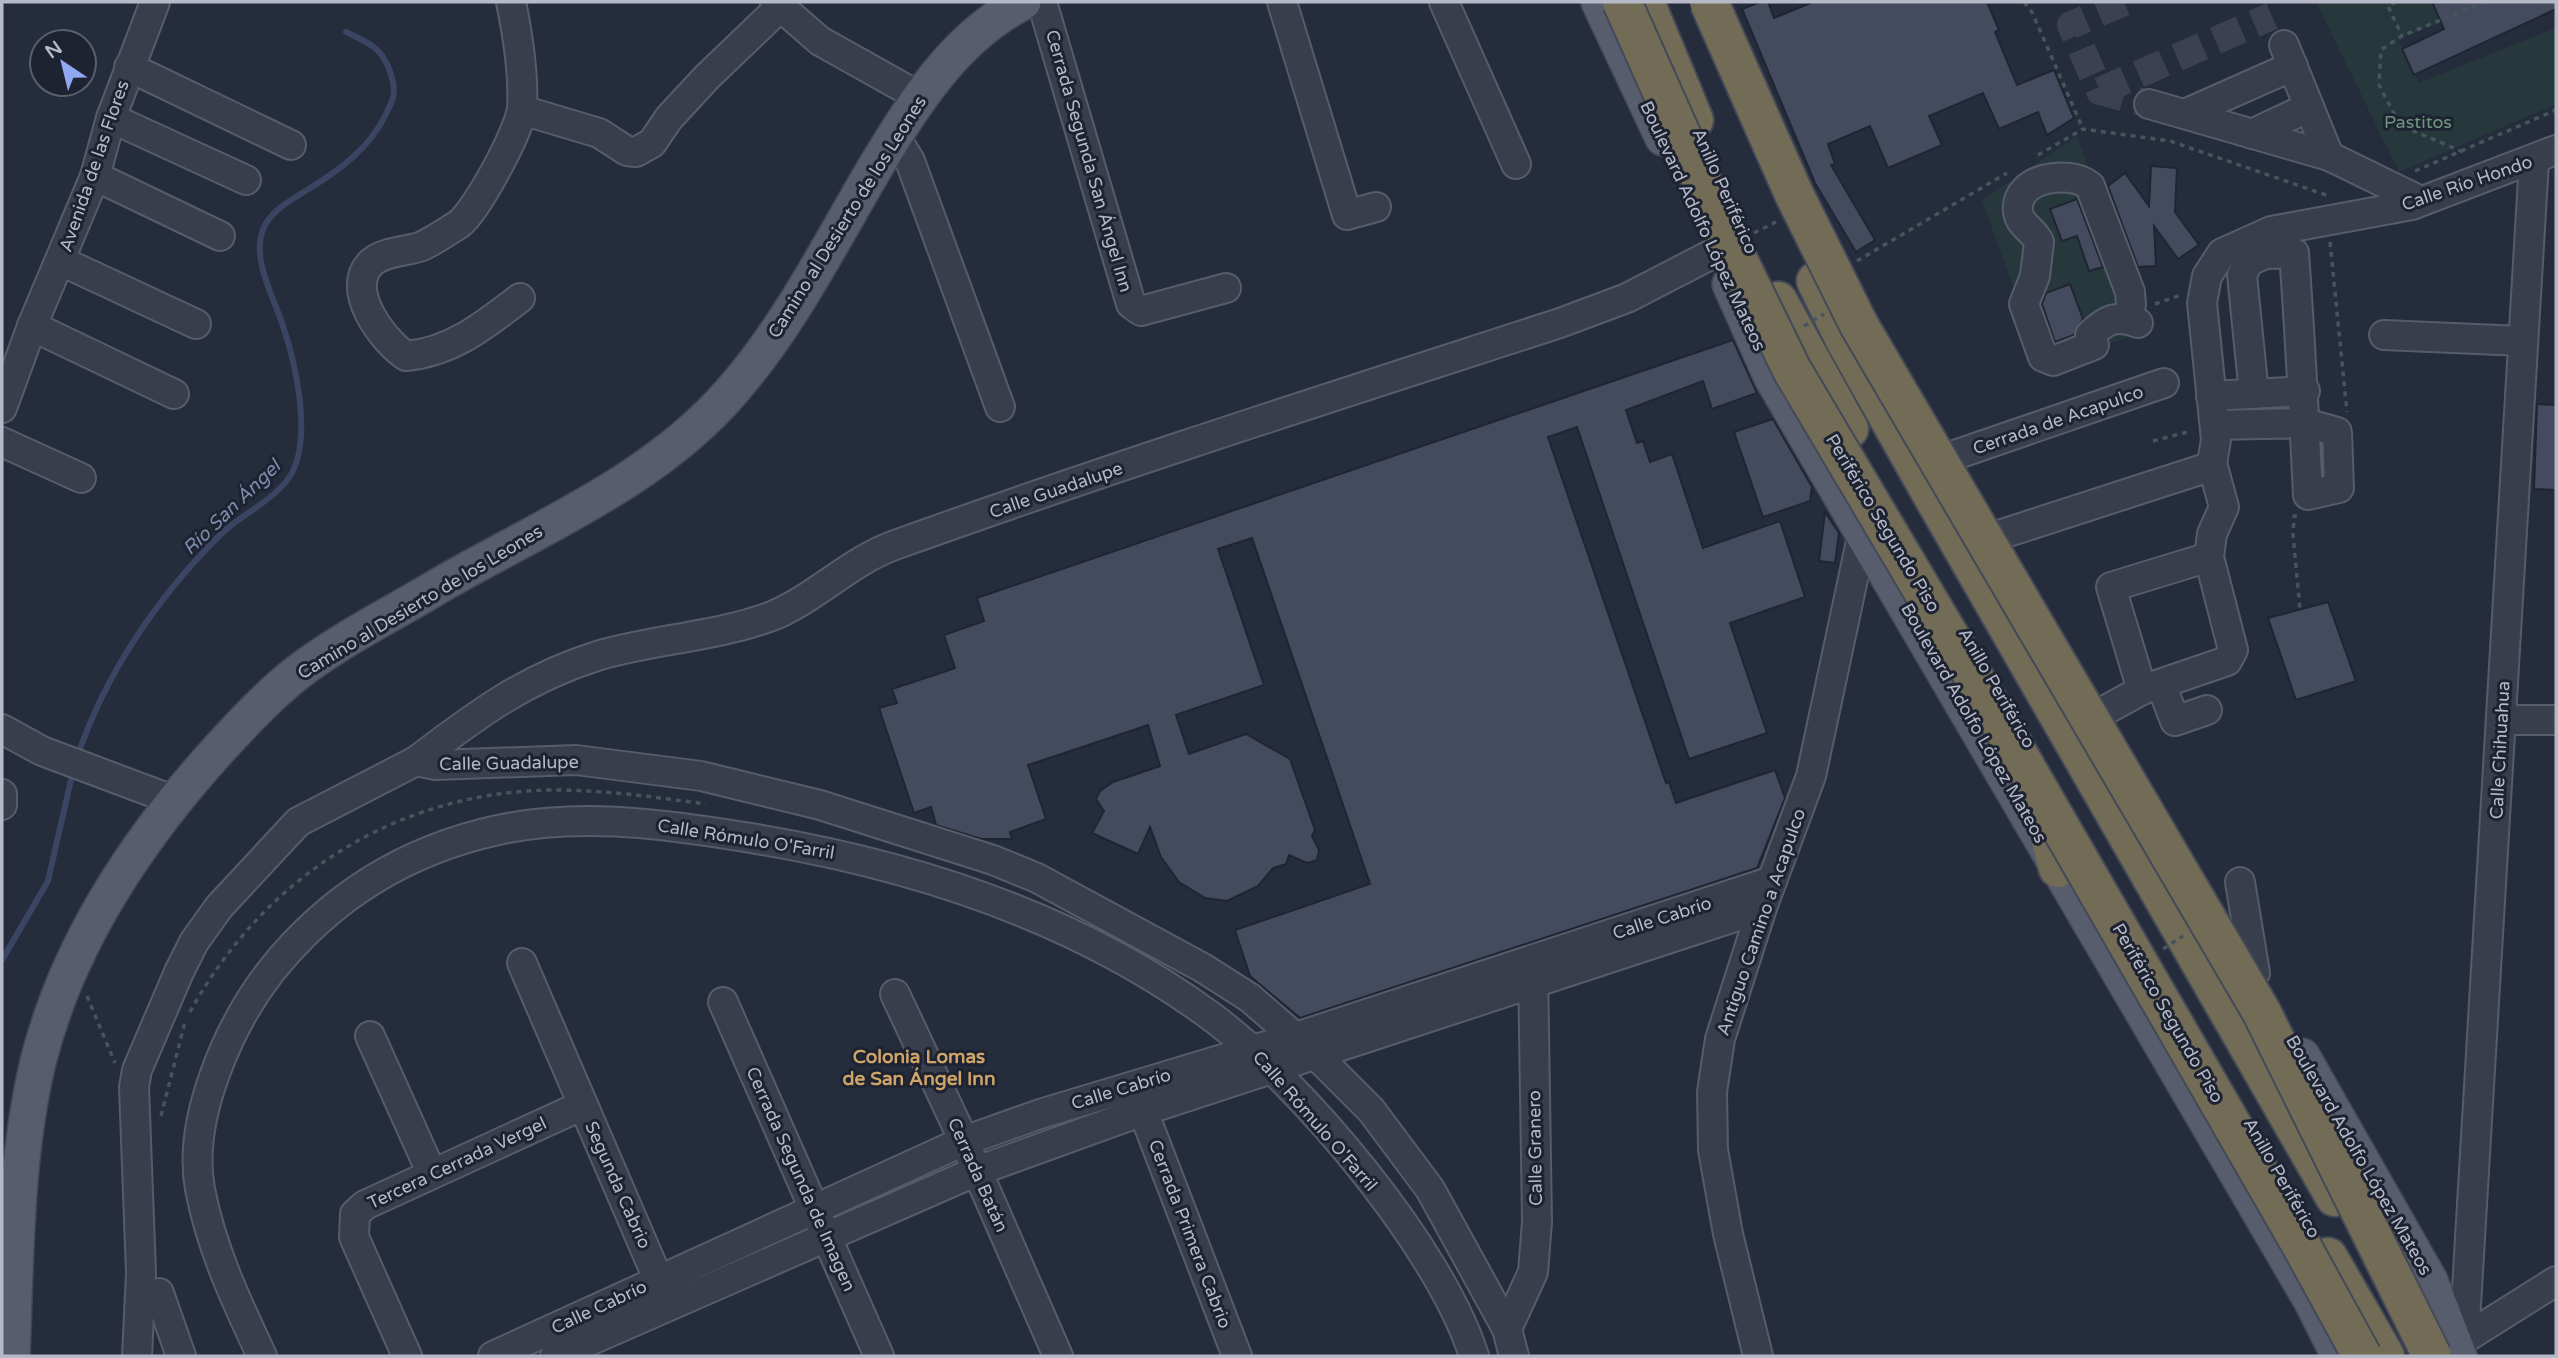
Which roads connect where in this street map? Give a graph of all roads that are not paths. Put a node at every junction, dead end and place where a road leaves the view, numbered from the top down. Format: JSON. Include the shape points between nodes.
{"nodes":[{"id":1,"x":155,"y":2,"type":"edge"},
{"id":2,"x":511,"y":2,"type":"edge"},
{"id":3,"x":1042,"y":2,"type":"edge"},
{"id":4,"x":1282,"y":2,"type":"edge"},
{"id":5,"x":1444,"y":2,"type":"edge"},
{"id":6,"x":1599,"y":2,"type":"edge"},
{"id":7,"x":1622,"y":2,"type":"edge"},
{"id":8,"x":1645,"y":2,"type":"edge"},
{"id":9,"x":1689,"y":2,"type":"edge"},
{"id":10,"x":1709,"y":2,"type":"edge"},
{"id":11,"x":1724,"y":2,"type":"edge"},
{"id":12,"x":777,"y":5,"type":"edge"},
{"id":13,"x":1010,"y":5,"type":"edge"},
{"id":14,"x":129,"y":67,"type":"junction"},
{"id":15,"x":920,"y":97,"type":"junction"},
{"id":16,"x":2149,"y":104,"type":"tunnel mouth"},
{"id":17,"x":2309,"y":107,"type":"junction"},
{"id":18,"x":522,"y":110,"type":"junction"},
{"id":19,"x":2187,"y":113,"type":"junction"},
{"id":20,"x":111,"y":118,"type":"junction"},
{"id":21,"x":2252,"y":134,"type":"junction"},
{"id":22,"x":895,"y":136,"type":"junction"},
{"id":23,"x":290,"y":145,"type":"dead end"},
{"id":24,"x":2545,"y":155,"type":"edge"},
{"id":25,"x":2329,"y":156,"type":"junction"},
{"id":26,"x":1516,"y":164,"type":"dead end"},
{"id":27,"x":95,"y":176,"type":"junction"},
{"id":28,"x":1709,"y":176,"type":"dead end"},
{"id":29,"x":246,"y":180,"type":"dead end"},
{"id":30,"x":2421,"y":201,"type":"junction"},
{"id":31,"x":1376,"y":207,"type":"dead end"},
{"id":32,"x":220,"y":236,"type":"dead end"},
{"id":33,"x":1733,"y":237,"type":"junction"},
{"id":34,"x":61,"y":261,"type":"junction"},
{"id":35,"x":1226,"y":288,"type":"dead end"},
{"id":36,"x":520,"y":298,"type":"dead end"},
{"id":37,"x":2132,"y":321,"type":"joint"},
{"id":38,"x":196,"y":324,"type":"dead end"},
{"id":39,"x":32,"y":326,"type":"junction"},
{"id":40,"x":2384,"y":335,"type":"dead end"},
{"id":41,"x":2522,"y":341,"type":"junction"},
{"id":42,"x":2164,"y":383,"type":"dead end"},
{"id":43,"x":2305,"y":391,"type":"junction"},
{"id":44,"x":174,"y":394,"type":"dead end"},
{"id":45,"x":2254,"y":394,"type":"junction"},
{"id":46,"x":2211,"y":396,"type":"junction"},
{"id":47,"x":1000,"y":407,"type":"dead end"},
{"id":48,"x":2,"y":408,"type":"edge"},
{"id":49,"x":2215,"y":425,"type":"junction"},
{"id":50,"x":2,"y":442,"type":"edge"},
{"id":51,"x":1952,"y":456,"type":"junction"},
{"id":52,"x":2212,"y":463,"type":"junction"},
{"id":53,"x":82,"y":478,"type":"dead end"},
{"id":54,"x":1863,"y":532,"type":"junction"},
{"id":55,"x":1999,"y":535,"type":"junction"},
{"id":56,"x":2209,"y":557,"type":"junction"},
{"id":57,"x":1988,"y":591,"type":"junction"},
{"id":58,"x":2151,"y":687,"type":"junction"},
{"id":59,"x":2096,"y":702,"type":"junction"},
{"id":60,"x":2207,"y":710,"type":"dead end"},
{"id":61,"x":2502,"y":720,"type":"junction"},
{"id":62,"x":2556,"y":720,"type":"edge"},
{"id":63,"x":2020,"y":727,"type":"junction"},
{"id":64,"x":2,"y":729,"type":"edge"},
{"id":65,"x":416,"y":761,"type":"junction"},
{"id":66,"x":2,"y":794,"type":"edge"},
{"id":67,"x":173,"y":800,"type":"junction"},
{"id":68,"x":2,"y":805,"type":"edge"},
{"id":69,"x":2058,"y":867,"type":"junction"},
{"id":70,"x":1772,"y":881,"type":"junction"},
{"id":71,"x":2240,"y":883,"type":"dead end"},
{"id":72,"x":1762,"y":908,"type":"junction"},
{"id":73,"x":522,"y":963,"type":"dead end"},
{"id":74,"x":1533,"y":972,"type":"junction"},
{"id":75,"x":2255,"y":973,"type":"junction"},
{"id":76,"x":895,"y":994,"type":"dead end"},
{"id":77,"x":723,"y":1002,"type":"dead end"},
{"id":78,"x":370,"y":1035,"type":"dead end"},
{"id":79,"x":1296,"y":1037,"type":"junction"},
{"id":80,"x":1251,"y":1049,"type":"junction"},
{"id":81,"x":1317,"y":1056,"type":"junction"},
{"id":82,"x":1272,"y":1070,"type":"junction"},
{"id":83,"x":583,"y":1105,"type":"junction"},
{"id":84,"x":1143,"y":1111,"type":"junction"},
{"id":85,"x":964,"y":1141,"type":"junction"},
{"id":86,"x":977,"y":1171,"type":"junction"},
{"id":87,"x":432,"y":1174,"type":"junction"},
{"id":88,"x":814,"y":1208,"type":"junction"},
{"id":89,"x":826,"y":1235,"type":"junction"},
{"id":90,"x":2556,"y":1282,"type":"edge"},
{"id":91,"x":664,"y":1292,"type":"junction"},
{"id":92,"x":159,"y":1293,"type":"dead end"},
{"id":93,"x":1507,"y":1329,"type":"junction"},
{"id":94,"x":2457,"y":1352,"type":"edge"},
{"id":95,"x":12,"y":1356,"type":"edge"},
{"id":96,"x":137,"y":1356,"type":"edge"},
{"id":97,"x":181,"y":1356,"type":"edge"},
{"id":98,"x":262,"y":1356,"type":"edge"},
{"id":99,"x":407,"y":1356,"type":"edge"},
{"id":100,"x":493,"y":1356,"type":"edge"},
{"id":101,"x":555,"y":1356,"type":"edge"},
{"id":102,"x":879,"y":1356,"type":"edge"},
{"id":103,"x":1058,"y":1356,"type":"edge"},
{"id":104,"x":1237,"y":1356,"type":"edge"},
{"id":105,"x":1474,"y":1356,"type":"edge"},
{"id":106,"x":1514,"y":1356,"type":"edge"},
{"id":107,"x":1758,"y":1356,"type":"edge"},
{"id":108,"x":2339,"y":1356,"type":"edge"},
{"id":109,"x":2362,"y":1356,"type":"edge"},
{"id":110,"x":2385,"y":1356,"type":"edge"},
{"id":111,"x":2423,"y":1356,"type":"edge"}],
"edges":[{"from":1,"to":14,"type":"street","name":"Avenida de las Flores"},
{"from":2,"to":18,"type":"street","via":[[520,48]]},
{"from":3,"to":35,"type":"street","name":"Cerrada Segunda San Ángel Inn","via":[[1131,304],[1141,311]]},
{"from":4,"to":31,"type":"street","via":[[1346,215]]},
{"from":5,"to":26,"type":"street"},
{"from":6,"to":33,"type":"main road","name":"Boulevard Adolfo López Mateos"},
{"from":7,"to":109,"type":"highway","name":"Periférico Segundo Piso","bridge":true,"via":[[1792,370],[1996,715]]},
{"from":8,"to":33,"type":"highway","name":"Anillo Periférico"},
{"from":9,"to":57,"type":"highway","name":"Anillo Periférico","via":[[1846,342]]},
{"from":10,"to":94,"type":"highway","bridge":true,"via":[[1794,194],[1859,325]]},
{"from":11,"to":51,"type":"main road","name":"Boulevard Adolfo López Mateos","via":[[1810,207]]},
{"from":12,"to":15,"type":"street","via":[[820,41]]},
{"from":12,"to":18,"type":"street","via":[[707,77],[652,143],[636,152],[599,133]]},
{"from":13,"to":15,"type":"main road","name":"Camino al Desierto de los Leones","via":[[973,35]]},
{"from":14,"to":20,"type":"street","name":"Avenida de las Flores"},
{"from":14,"to":23,"type":"street"},
{"from":15,"to":22,"type":"main road","name":"Camino al Desierto de los Leones"},
{"from":16,"to":19,"type":"street"},
{"from":17,"to":19,"type":"street","via":[[2288,56]]},
{"from":17,"to":21,"type":"street"},
{"from":17,"to":25,"type":"street"},
{"from":18,"to":36,"type":"street","via":[[484,195],[461,222],[422,246],[373,262],[364,274],[363,295],[372,321],[391,346],[406,356],[448,347]]},
{"from":19,"to":21,"type":"street"},
{"from":20,"to":27,"type":"street","name":"Avenida de las Flores"},
{"from":20,"to":29,"type":"street"},
{"from":21,"to":25,"type":"street"},
{"from":22,"to":47,"type":"street","via":[[910,161]]},
{"from":22,"to":67,"type":"main road","name":"Camino al Desierto de los Leones","via":[[775,336],[732,392],[684,441],[595,499],[298,673],[248,718]]},
{"from":24,"to":30,"type":"street","name":"Calle Río Hondo"},
{"from":24,"to":41,"type":"street","name":"Calle Chihuahua"},
{"from":25,"to":30,"type":"street"},
{"from":27,"to":32,"type":"street"},
{"from":27,"to":34,"type":"street","name":"Avenida de las Flores"},
{"from":28,"to":33,"type":"highway"},
{"from":30,"to":46,"type":"street","name":"Calle Río Hondo","via":[[2271,231],[2230,247],[2215,259],[2202,303]]},
{"from":33,"to":54,"type":"main road","name":"Boulevard Adolfo López Mateos","via":[[1772,378]]},
{"from":33,"to":63,"type":"highway","name":"Anillo Periférico"},
{"from":33,"to":65,"type":"street","name":"Calle Guadalupe","via":[[1627,298],[1560,323],[892,546],[844,569],[774,615],[598,656],[558,671],[518,688]]},
{"from":34,"to":38,"type":"street"},
{"from":34,"to":39,"type":"street","name":"Avenida de las Flores"},
{"from":37,"to":37,"type":"street","via":[[2130,292],[2090,186],[2070,177],[2034,184],[2022,195],[2018,210],[2023,224],[2039,242],[2035,276],[2024,304],[2043,357],[2053,361],[2094,345],[2090,335],[2104,322],[2114,318]]},
{"from":39,"to":44,"type":"street"},
{"from":39,"to":48,"type":"street","name":"Avenida de las Flores"},
{"from":40,"to":41,"type":"street"},
{"from":41,"to":61,"type":"street","name":"Calle Chihuahua"},
{"from":42,"to":51,"type":"street","name":"Cerrada de Acapulco"},
{"from":43,"to":45,"type":"street"},
{"from":43,"to":45,"type":"street","via":[[2294,253],[2266,254],[2249,261],[2242,275]]},
{"from":43,"to":49,"type":"street","via":[[2305,423]]},
{"from":45,"to":46,"type":"street"},
{"from":46,"to":49,"type":"street","name":"Calle Río Hondo"},
{"from":49,"to":52,"type":"street","name":"Calle Río Hondo"},
{"from":50,"to":53,"type":"street"},
{"from":51,"to":55,"type":"main road","name":"Boulevard Adolfo López Mateos"},
{"from":52,"to":55,"type":"street"},
{"from":52,"to":56,"type":"street","name":"Calle Río Hondo","via":[[2224,507]]},
{"from":54,"to":69,"type":"main road","name":"Boulevard Adolfo López Mateos"},
{"from":54,"to":70,"type":"street","name":"Antiguo Camino a Acapulco","via":[[1811,776]]},
{"from":55,"to":59,"type":"main road","name":"Boulevard Adolfo López Mateos"},
{"from":56,"to":58,"type":"street","via":[[2233,650],[2227,661]]},
{"from":56,"to":58,"type":"street","via":[[2111,587]]},
{"from":57,"to":59,"type":"highway"},
{"from":57,"to":111,"type":"highway","name":"Anillo Periférico"},
{"from":58,"to":59,"type":"street"},
{"from":58,"to":60,"type":"street","via":[[2175,721]]},
{"from":59,"to":75,"type":"main road","name":"Boulevard Adolfo López Mateos"},
{"from":61,"to":62,"type":"street"},
{"from":61,"to":94,"type":"street","name":"Calle Chihuahua"},
{"from":63,"to":69,"type":"highway"},
{"from":63,"to":110,"type":"highway","name":"Anillo Periférico"},
{"from":64,"to":67,"type":"street","via":[[76,765]]},
{"from":65,"to":79,"type":"street","name":"Calle Guadalupe","via":[[436,765],[576,760],[701,776],[820,804],[1037,878],[1203,968],[1250,998]]},
{"from":65,"to":96,"type":"street","name":"Calle Guadalupe","via":[[299,822],[219,907],[179,972],[138,1070],[132,1108],[141,1273]]},
{"from":66,"to":68,"type":"street"},
{"from":67,"to":95,"type":"main road","name":"Camino al Desierto de los Leones","via":[[119,877],[73,960],[38,1063],[22,1156]]},
{"from":69,"to":108,"type":"main road","name":"Boulevard Adolfo López Mateos","via":[[2311,1300]]},
{"from":70,"to":72,"type":"street","name":"Antiguo Camino a Acapulco"},
{"from":70,"to":74,"type":"street","name":"Calle Cabrío"},
{"from":71,"to":75,"type":"street"},
{"from":72,"to":74,"type":"street","name":"Calle Cabrío"},
{"from":72,"to":107,"type":"street","name":"Antiguo Camino a Acapulco","via":[[1720,1039],[1712,1092],[1713,1150]]},
{"from":73,"to":83,"type":"street","name":"Segunda Cabrio"},
{"from":74,"to":79,"type":"street","name":"Calle Cabrío"},
{"from":74,"to":81,"type":"street","name":"Calle Cabrío"},
{"from":74,"to":93,"type":"street","name":"Calle Granero","via":[[1537,1222],[1533,1272]]},
{"from":75,"to":94,"type":"main road","name":"Boulevard Adolfo López Mateos","via":[[2430,1281]]},
{"from":76,"to":85,"type":"street","name":"Cerrada Batán"},
{"from":77,"to":88,"type":"street","name":"Cerrada Segunda de Imagen"},
{"from":78,"to":87,"type":"street"},
{"from":79,"to":80,"type":"street","name":"Calle Cabrío"},
{"from":79,"to":81,"type":"street"},
{"from":80,"to":82,"type":"street","name":"Calle Rómulo O'Farril"},
{"from":80,"to":85,"type":"street","name":"Calle Cabrío"},
{"from":80,"to":98,"type":"street","name":"Calle Rómulo O'Farril","via":[[1208,1014],[1093,945],[964,888],[814,847],[678,826],[589,819],[498,830],[427,851],[355,890],[297,938],[250,997],[209,1093],[198,1184],[213,1243]]},
{"from":81,"to":82,"type":"street","name":"Calle Cabrío"},
{"from":81,"to":93,"type":"street","via":[[1371,1110],[1430,1189]]},
{"from":82,"to":84,"type":"street","name":"Calle Cabrío"},
{"from":82,"to":105,"type":"street","name":"Calle Rómulo O'Farril","via":[[1401,1220],[1442,1284]]},
{"from":83,"to":87,"type":"street","name":"Tercera Cerrada Vergel"},
{"from":83,"to":91,"type":"street","name":"Segunda Cabrio"},
{"from":84,"to":86,"type":"street","name":"Calle Cabrío"},
{"from":84,"to":104,"type":"street","name":"Cerrada Primera Cabrio"},
{"from":85,"to":86,"type":"street","name":"Cerrada Batán"},
{"from":85,"to":88,"type":"street","name":"Calle Cabrío"},
{"from":86,"to":89,"type":"street","name":"Calle Cabrío"},
{"from":86,"to":103,"type":"street","name":"Cerrada Batán"},
{"from":87,"to":99,"type":"street","name":"Tercera Cerrada Vergel","via":[[355,1214],[355,1237]]},
{"from":88,"to":89,"type":"street","name":"Cerrada Segunda de Imagen"},
{"from":88,"to":91,"type":"street","name":"Calle Cabrío"},
{"from":89,"to":91,"type":"street","name":"Calle Cabrío"},
{"from":89,"to":102,"type":"street","name":"Cerrada Segunda de Imagen"},
{"from":90,"to":94,"type":"street"},
{"from":91,"to":100,"type":"street","name":"Calle Cabrío"},
{"from":91,"to":101,"type":"street","name":"Calle Cabrío"},
{"from":92,"to":97,"type":"street"},
{"from":93,"to":106,"type":"street"}]}
